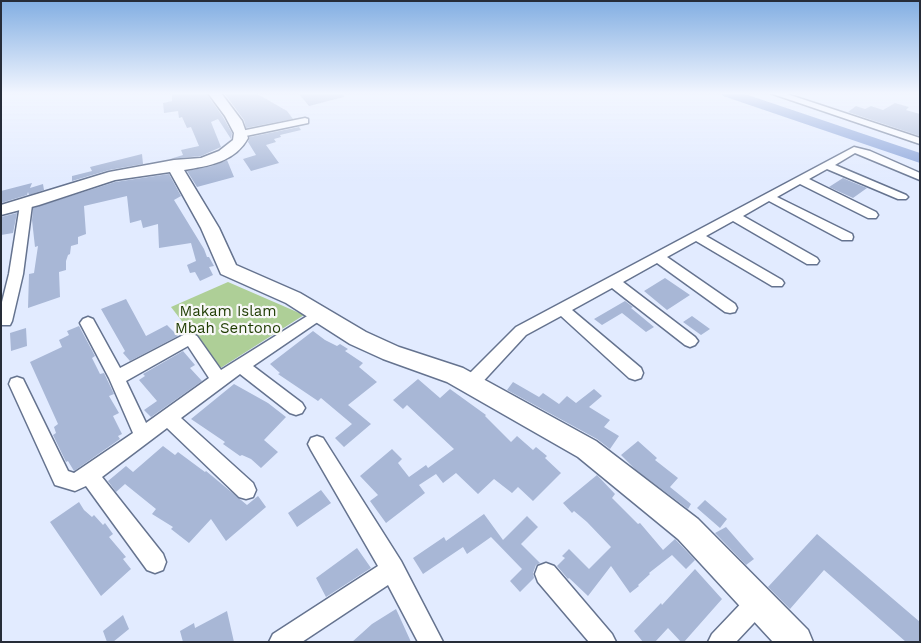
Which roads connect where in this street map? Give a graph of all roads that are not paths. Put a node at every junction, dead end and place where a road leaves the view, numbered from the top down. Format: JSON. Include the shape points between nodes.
{"nodes":[{"id":1,"x":236,"y":123,"type":"edge"},
{"id":2,"x":295,"y":123,"type":"edge"},
{"id":3,"x":865,"y":123,"type":"edge"},
{"id":4,"x":242,"y":134,"type":"junction"},
{"id":5,"x":920,"y":141,"type":"edge"},
{"id":6,"x":174,"y":165,"type":"junction"},
{"id":7,"x":827,"y":165,"type":"junction"},
{"id":8,"x":920,"y":177,"type":"edge"},
{"id":9,"x":801,"y":180,"type":"junction"},
{"id":10,"x":769,"y":197,"type":"junction"},
{"id":11,"x":902,"y":197,"type":"dead end"},
{"id":12,"x":26,"y":205,"type":"junction"},
{"id":13,"x":1,"y":210,"type":"edge"},
{"id":14,"x":872,"y":215,"type":"dead end"},
{"id":15,"x":734,"y":216,"type":"junction"},
{"id":16,"x":697,"y":236,"type":"junction"},
{"id":17,"x":846,"y":237,"type":"dead end"},
{"id":18,"x":658,"y":257,"type":"junction"},
{"id":19,"x":812,"y":261,"type":"dead end"},
{"id":20,"x":614,"y":282,"type":"junction"},
{"id":21,"x":776,"y":283,"type":"dead end"},
{"id":22,"x":730,"y":308,"type":"dead end"},
{"id":23,"x":562,"y":309,"type":"junction"},
{"id":24,"x":320,"y":314,"type":"junction"},
{"id":25,"x":5,"y":321,"type":"dead end"},
{"id":26,"x":88,"y":323,"type":"dead end"},
{"id":27,"x":690,"y":341,"type":"dead end"},
{"id":28,"x":241,"y":366,"type":"junction"},
{"id":29,"x":635,"y":373,"type":"dead end"},
{"id":30,"x":117,"y":378,"type":"junction"},
{"id":31,"x":219,"y":380,"type":"junction"},
{"id":32,"x":471,"y":383,"type":"junction"},
{"id":33,"x":18,"y":384,"type":"dead end"},
{"id":34,"x":296,"y":408,"type":"dead end"},
{"id":35,"x":169,"y":418,"type":"junction"},
{"id":36,"x":143,"y":436,"type":"junction"},
{"id":37,"x":317,"y":444,"type":"dead end"},
{"id":38,"x":89,"y":475,"type":"junction"},
{"id":39,"x":246,"y":490,"type":"dead end"},
{"id":40,"x":155,"y":562,"type":"dead end"},
{"id":41,"x":393,"y":570,"type":"junction"},
{"id":42,"x":546,"y":574,"type":"dead end"},
{"id":43,"x":759,"y":601,"type":"junction"},
{"id":44,"x":281,"y":642,"type":"edge"},
{"id":45,"x":431,"y":642,"type":"edge"},
{"id":46,"x":604,"y":642,"type":"edge"},
{"id":47,"x":720,"y":642,"type":"edge"},
{"id":48,"x":796,"y":642,"type":"edge"}],
"edges":[{"from":1,"to":4,"type":"street"},
{"from":2,"to":4,"type":"street"},
{"from":3,"to":5,"type":"street"},
{"from":4,"to":6,"type":"street","via":[[236,145],[223,156]]},
{"from":6,"to":12,"type":"street","via":[[122,173]]},
{"from":6,"to":24,"type":"street","via":[[210,228],[228,269],[293,298]]},
{"from":7,"to":8,"type":"street","via":[[854,150]]},
{"from":7,"to":9,"type":"street"},
{"from":7,"to":11,"type":"street"},
{"from":9,"to":10,"type":"street"},
{"from":9,"to":14,"type":"street"},
{"from":10,"to":15,"type":"street"},
{"from":10,"to":17,"type":"street"},
{"from":12,"to":13,"type":"street"},
{"from":12,"to":25,"type":"street"},
{"from":15,"to":16,"type":"street"},
{"from":15,"to":19,"type":"street"},
{"from":16,"to":18,"type":"street"},
{"from":16,"to":21,"type":"street"},
{"from":18,"to":20,"type":"street"},
{"from":18,"to":22,"type":"street"},
{"from":20,"to":23,"type":"street"},
{"from":20,"to":27,"type":"street"},
{"from":23,"to":29,"type":"street"},
{"from":23,"to":32,"type":"street","via":[[520,331]]},
{"from":24,"to":28,"type":"street"},
{"from":24,"to":32,"type":"street","via":[[358,338]]},
{"from":26,"to":30,"type":"street"},
{"from":28,"to":31,"type":"street"},
{"from":28,"to":34,"type":"street"},
{"from":30,"to":31,"type":"street","via":[[189,338]]},
{"from":30,"to":36,"type":"street"},
{"from":31,"to":35,"type":"street"},
{"from":32,"to":43,"type":"street","via":[[587,449],[630,481],[688,528]]},
{"from":33,"to":38,"type":"street","via":[[62,479],[75,482]]},
{"from":35,"to":36,"type":"street"},
{"from":35,"to":39,"type":"street"},
{"from":36,"to":38,"type":"street"},
{"from":37,"to":41,"type":"street"},
{"from":38,"to":40,"type":"street"},
{"from":41,"to":44,"type":"street"},
{"from":41,"to":45,"type":"street"},
{"from":42,"to":46,"type":"street"},
{"from":43,"to":47,"type":"street"},
{"from":43,"to":48,"type":"street"}]}
